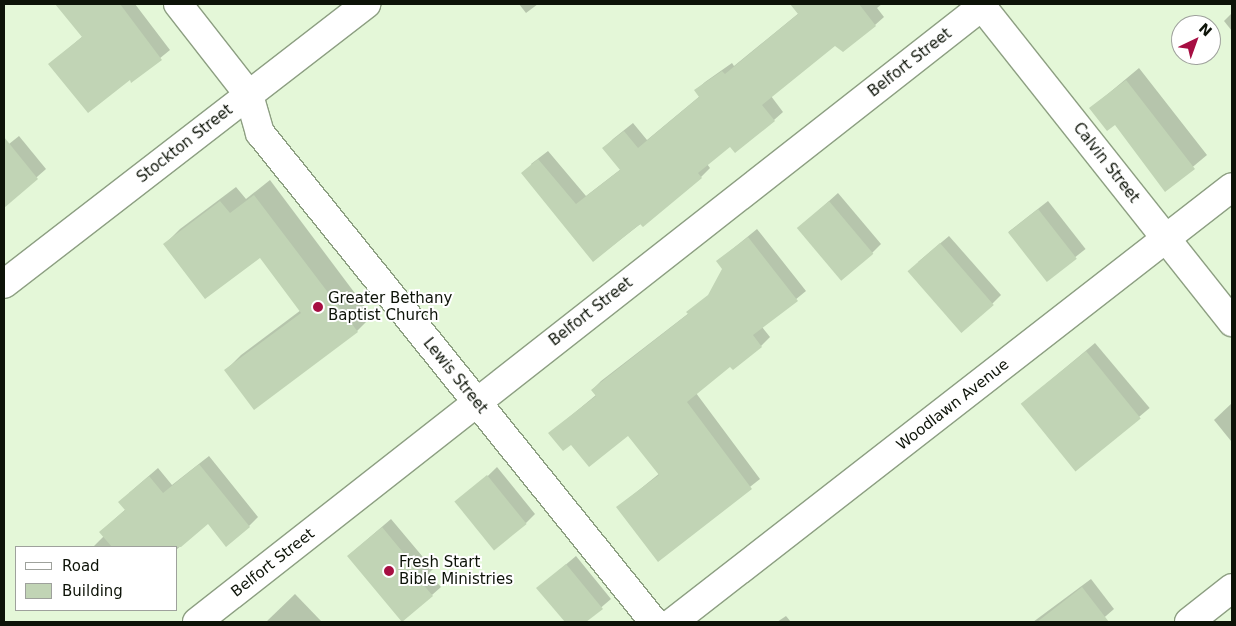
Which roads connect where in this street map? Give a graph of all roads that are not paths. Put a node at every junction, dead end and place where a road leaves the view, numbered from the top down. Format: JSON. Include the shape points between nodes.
{"nodes":[{"id":1,"x":178,"y":4,"type":"edge"},
{"id":2,"x":366,"y":4,"type":"edge"},
{"id":3,"x":983,"y":5,"type":"edge"},
{"id":4,"x":249,"y":95,"type":"junction"},
{"id":5,"x":1232,"y":187,"type":"edge"},
{"id":6,"x":1165,"y":240,"type":"junction"},
{"id":7,"x":4,"y":284,"type":"edge"},
{"id":8,"x":1232,"y":322,"type":"edge"},
{"id":9,"x":476,"y":402,"type":"junction"},
{"id":10,"x":1232,"y":588,"type":"edge"},
{"id":11,"x":197,"y":622,"type":"edge"},
{"id":12,"x":654,"y":622,"type":"edge"},
{"id":13,"x":673,"y":622,"type":"edge"},
{"id":14,"x":1189,"y":622,"type":"edge"}],
"edges":[{"from":1,"to":4,"type":"street","name":"Lewis Street"},
{"from":2,"to":4,"type":"street","name":"Stockton Street"},
{"from":3,"to":6,"type":"street","name":"Calvin Street"},
{"from":3,"to":9,"type":"street","name":"Belfort Street"},
{"from":4,"to":7,"type":"street","name":"Stockton Street"},
{"from":4,"to":9,"type":"street","name":"Lewis Street","via":[[260,133]]},
{"from":5,"to":6,"type":"street","name":"Woodlawn Avenue"},
{"from":6,"to":8,"type":"street","name":"Calvin Street"},
{"from":6,"to":13,"type":"street","name":"Woodlawn Avenue"},
{"from":9,"to":11,"type":"street","name":"Belfort Street"},
{"from":9,"to":12,"type":"street","name":"Lewis Street"},
{"from":10,"to":14,"type":"street"}]}
